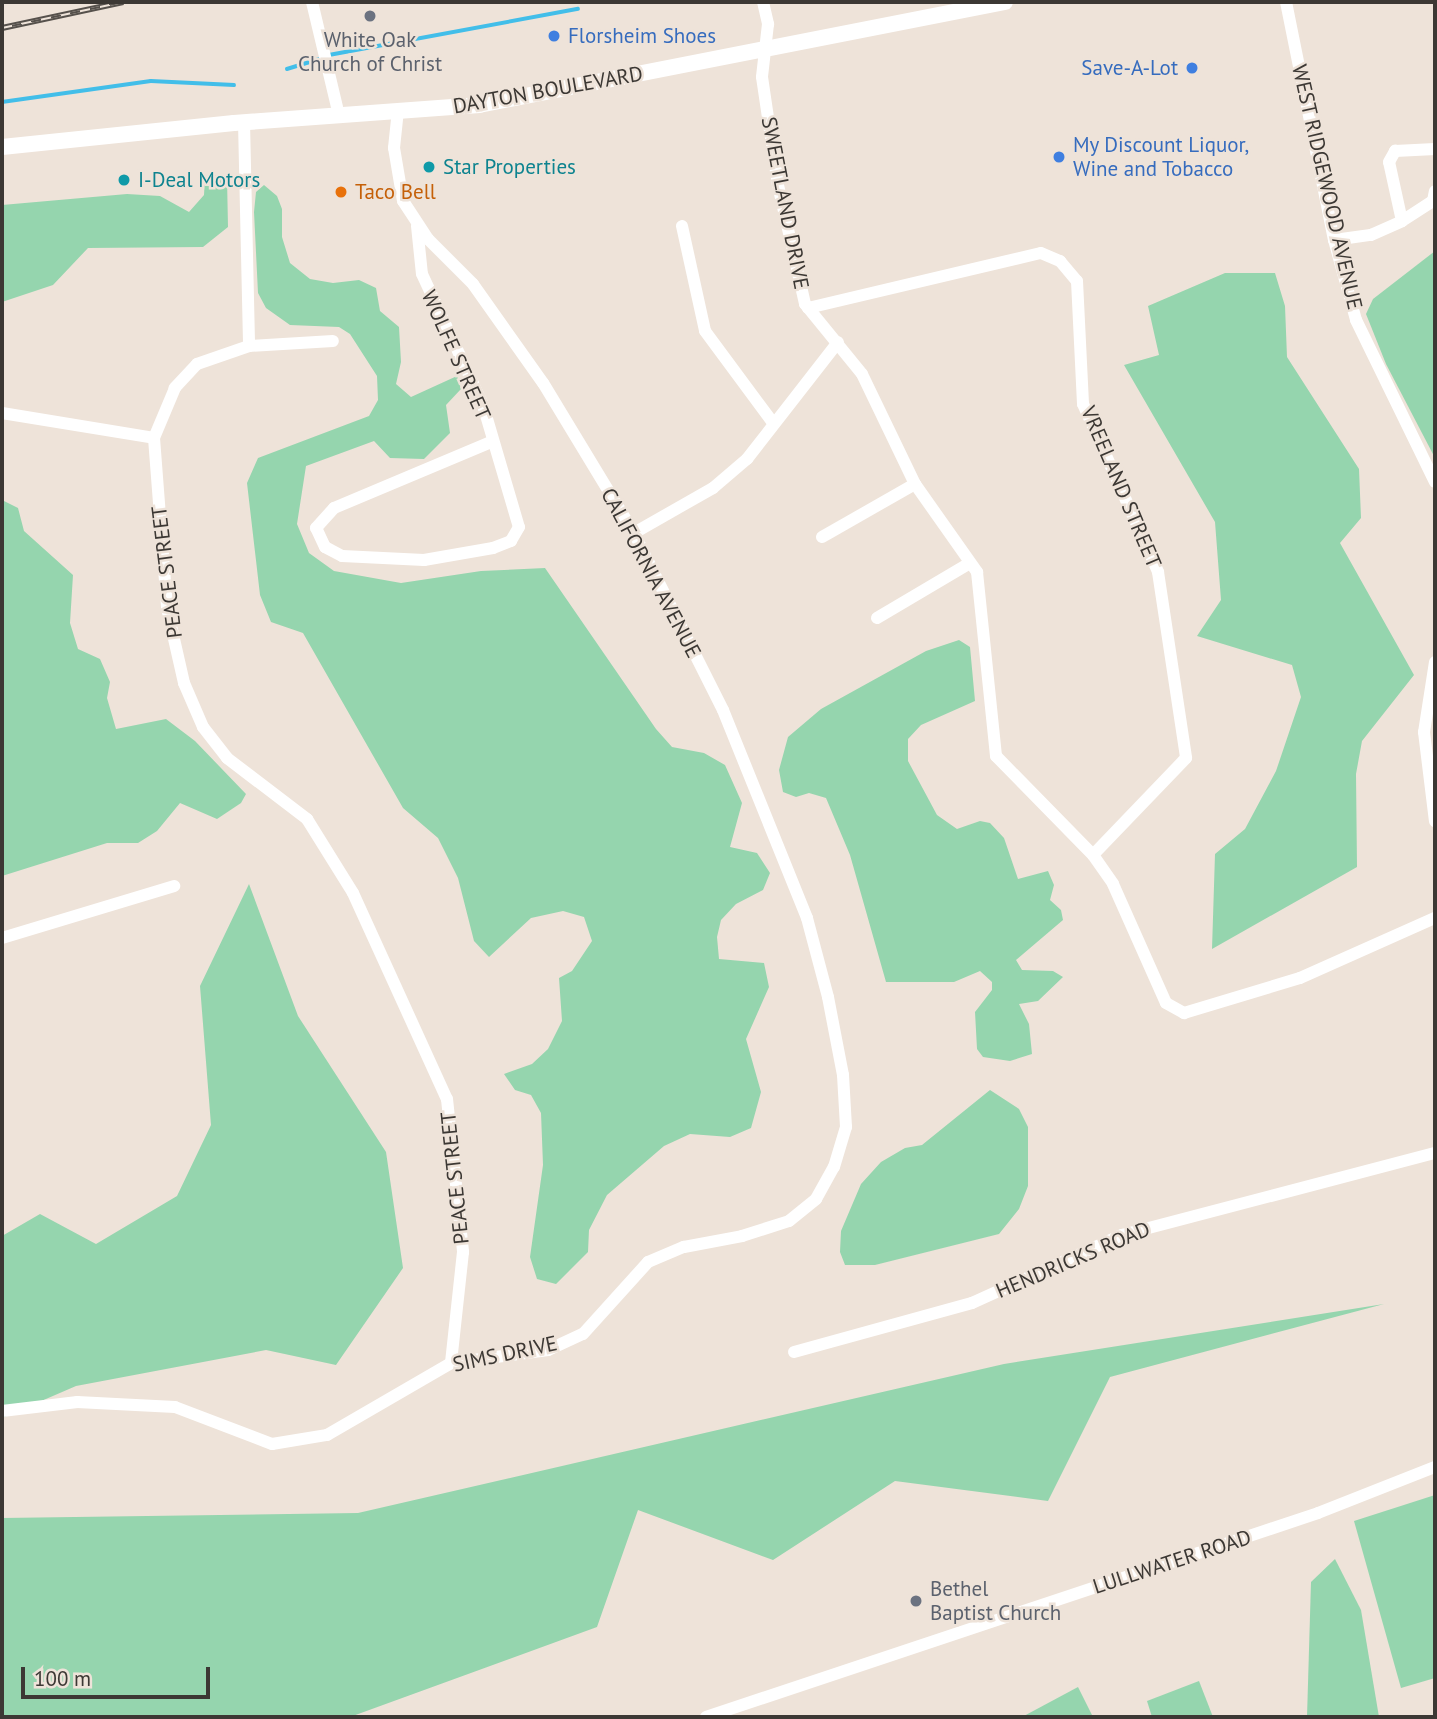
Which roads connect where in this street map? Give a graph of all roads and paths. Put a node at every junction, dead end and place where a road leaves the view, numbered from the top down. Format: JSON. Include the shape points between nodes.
{"nodes":[{"id":1,"x":312,"y":2,"type":"edge"},
{"id":2,"x":763,"y":2,"type":"edge"},
{"id":3,"x":1005,"y":2,"type":"edge"},
{"id":4,"x":1286,"y":2,"type":"edge"},
{"id":5,"x":765,"y":52,"type":"junction"},
{"id":6,"x":398,"y":111,"type":"junction"},
{"id":7,"x":339,"y":115,"type":"junction"},
{"id":8,"x":244,"y":122,"type":"junction"},
{"id":9,"x":2,"y":148,"type":"edge"},
{"id":10,"x":1435,"y":149,"type":"edge"},
{"id":11,"x":1435,"y":191,"type":"edge"},
{"id":12,"x":1402,"y":221,"type":"junction"},
{"id":13,"x":417,"y":226,"type":"junction"},
{"id":14,"x":682,"y":226,"type":"dead end"},
{"id":15,"x":1334,"y":240,"type":"junction"},
{"id":16,"x":808,"y":308,"type":"junction"},
{"id":17,"x":333,"y":341,"type":"dead end"},
{"id":18,"x":838,"y":342,"type":"junction"},
{"id":19,"x":249,"y":346,"type":"junction"},
{"id":20,"x":2,"y":413,"type":"edge"},
{"id":21,"x":773,"y":422,"type":"junction"},
{"id":22,"x":154,"y":438,"type":"junction"},
{"id":23,"x":491,"y":442,"type":"junction"},
{"id":24,"x":1435,"y":482,"type":"edge"},
{"id":25,"x":915,"y":484,"type":"junction"},
{"id":26,"x":634,"y":533,"type":"junction"},
{"id":27,"x":822,"y":537,"type":"dead end"},
{"id":28,"x":970,"y":563,"type":"junction"},
{"id":29,"x":877,"y":618,"type":"dead end"},
{"id":30,"x":1435,"y":662,"type":"edge"},
{"id":31,"x":1435,"y":821,"type":"edge"},
{"id":32,"x":1093,"y":855,"type":"junction"},
{"id":33,"x":174,"y":886,"type":"dead end"},
{"id":34,"x":1435,"y":918,"type":"edge"},
{"id":35,"x":2,"y":938,"type":"edge"},
{"id":36,"x":843,"y":1075,"type":"joint"},
{"id":37,"x":1435,"y":1153,"type":"edge"},
{"id":38,"x":794,"y":1352,"type":"dead end"},
{"id":39,"x":451,"y":1363,"type":"junction"},
{"id":40,"x":2,"y":1411,"type":"edge"},
{"id":41,"x":1434,"y":1466,"type":"edge"},
{"id":42,"x":706,"y":1717,"type":"edge"}],
"edges":[{"from":1,"to":7,"type":"street"},
{"from":2,"to":5,"type":"street","name":"SWEETLAND DRIVE"},
{"from":3,"to":5,"type":"main road","name":"DAYTON BOULEVARD"},
{"from":4,"to":15,"type":"street","name":"WEST RIDGEWOOD AVENUE"},
{"from":5,"to":6,"type":"main road","name":"DAYTON BOULEVARD","via":[[479,105]]},
{"from":5,"to":16,"type":"street","name":"SWEETLAND DRIVE","via":[[762,77],[778,185]]},
{"from":6,"to":7,"type":"main road","name":"DAYTON BOULEVARD"},
{"from":6,"to":13,"type":"street","name":"CALIFORNIA AVENUE","via":[[397,170],[403,201]]},
{"from":7,"to":8,"type":"main road","name":"DAYTON BOULEVARD"},
{"from":8,"to":9,"type":"main road","name":"DAYTON BOULEVARD"},
{"from":8,"to":19,"type":"street"},
{"from":10,"to":12,"type":"street","via":[[1395,151],[1389,162]]},
{"from":11,"to":12,"type":"street","via":[[1433,201]]},
{"from":12,"to":15,"type":"street","via":[[1371,235]]},
{"from":13,"to":23,"type":"street","name":"WOLFE STREET","via":[[422,274],[483,405]]},
{"from":13,"to":26,"type":"street","name":"CALIFORNIA AVENUE","via":[[473,284],[512,335]]},
{"from":14,"to":21,"type":"street","via":[[705,331]]},
{"from":15,"to":24,"type":"street","name":"WEST RIDGEWOOD AVENUE","via":[[1372,360]]},
{"from":16,"to":18,"type":"street","name":"SWEETLAND DRIVE"},
{"from":16,"to":32,"type":"street","name":"VREELAND STREET","via":[[1041,253],[1060,261],[1077,281],[1083,404],[1158,572],[1185,758]]},
{"from":17,"to":19,"type":"street","name":"PEACE STREET"},
{"from":18,"to":21,"type":"street"},
{"from":18,"to":25,"type":"street","name":"SWEETLAND DRIVE","via":[[862,374]]},
{"from":19,"to":22,"type":"street","name":"PEACE STREET","via":[[197,364],[175,388]]},
{"from":20,"to":22,"type":"street"},
{"from":21,"to":26,"type":"street","via":[[747,458],[713,488]]},
{"from":22,"to":39,"type":"street","name":"PEACE STREET","via":[[167,608],[184,683],[203,727],[227,758],[307,820],[353,893],[447,1099],[463,1252]]},
{"from":23,"to":23,"type":"street","name":"WOLFE STREET","via":[[334,508],[317,528],[325,547],[342,555],[424,560],[511,541],[519,527]]},
{"from":25,"to":27,"type":"street"},
{"from":25,"to":28,"type":"street","name":"SWEETLAND DRIVE"},
{"from":26,"to":36,"type":"street","name":"CALIFORNIA AVENUE","via":[[723,710],[807,918]]},
{"from":28,"to":29,"type":"street"},
{"from":28,"to":32,"type":"street","name":"SWEETLAND DRIVE","via":[[982,591],[986,680],[996,756]]},
{"from":30,"to":31,"type":"street","via":[[1424,732]]},
{"from":32,"to":34,"type":"street","name":"SWEETLAND DRIVE","via":[[1113,884],[1166,1003],[1184,1013],[1300,978]]},
{"from":33,"to":35,"type":"street"},
{"from":36,"to":39,"type":"street","name":"SIMS DRIVE","via":[[846,1127],[834,1167],[816,1199],[789,1221],[684,1247],[648,1262],[583,1334],[548,1350]]},
{"from":37,"to":38,"type":"street","name":"HENDRICKS ROAD","via":[[1122,1235],[972,1303]]},
{"from":39,"to":40,"type":"street","name":"SIMS DRIVE","via":[[327,1435],[272,1444],[175,1407],[78,1402]]},
{"from":41,"to":42,"type":"street","name":"LULLWATER ROAD","via":[[1305,1518]]}]}
